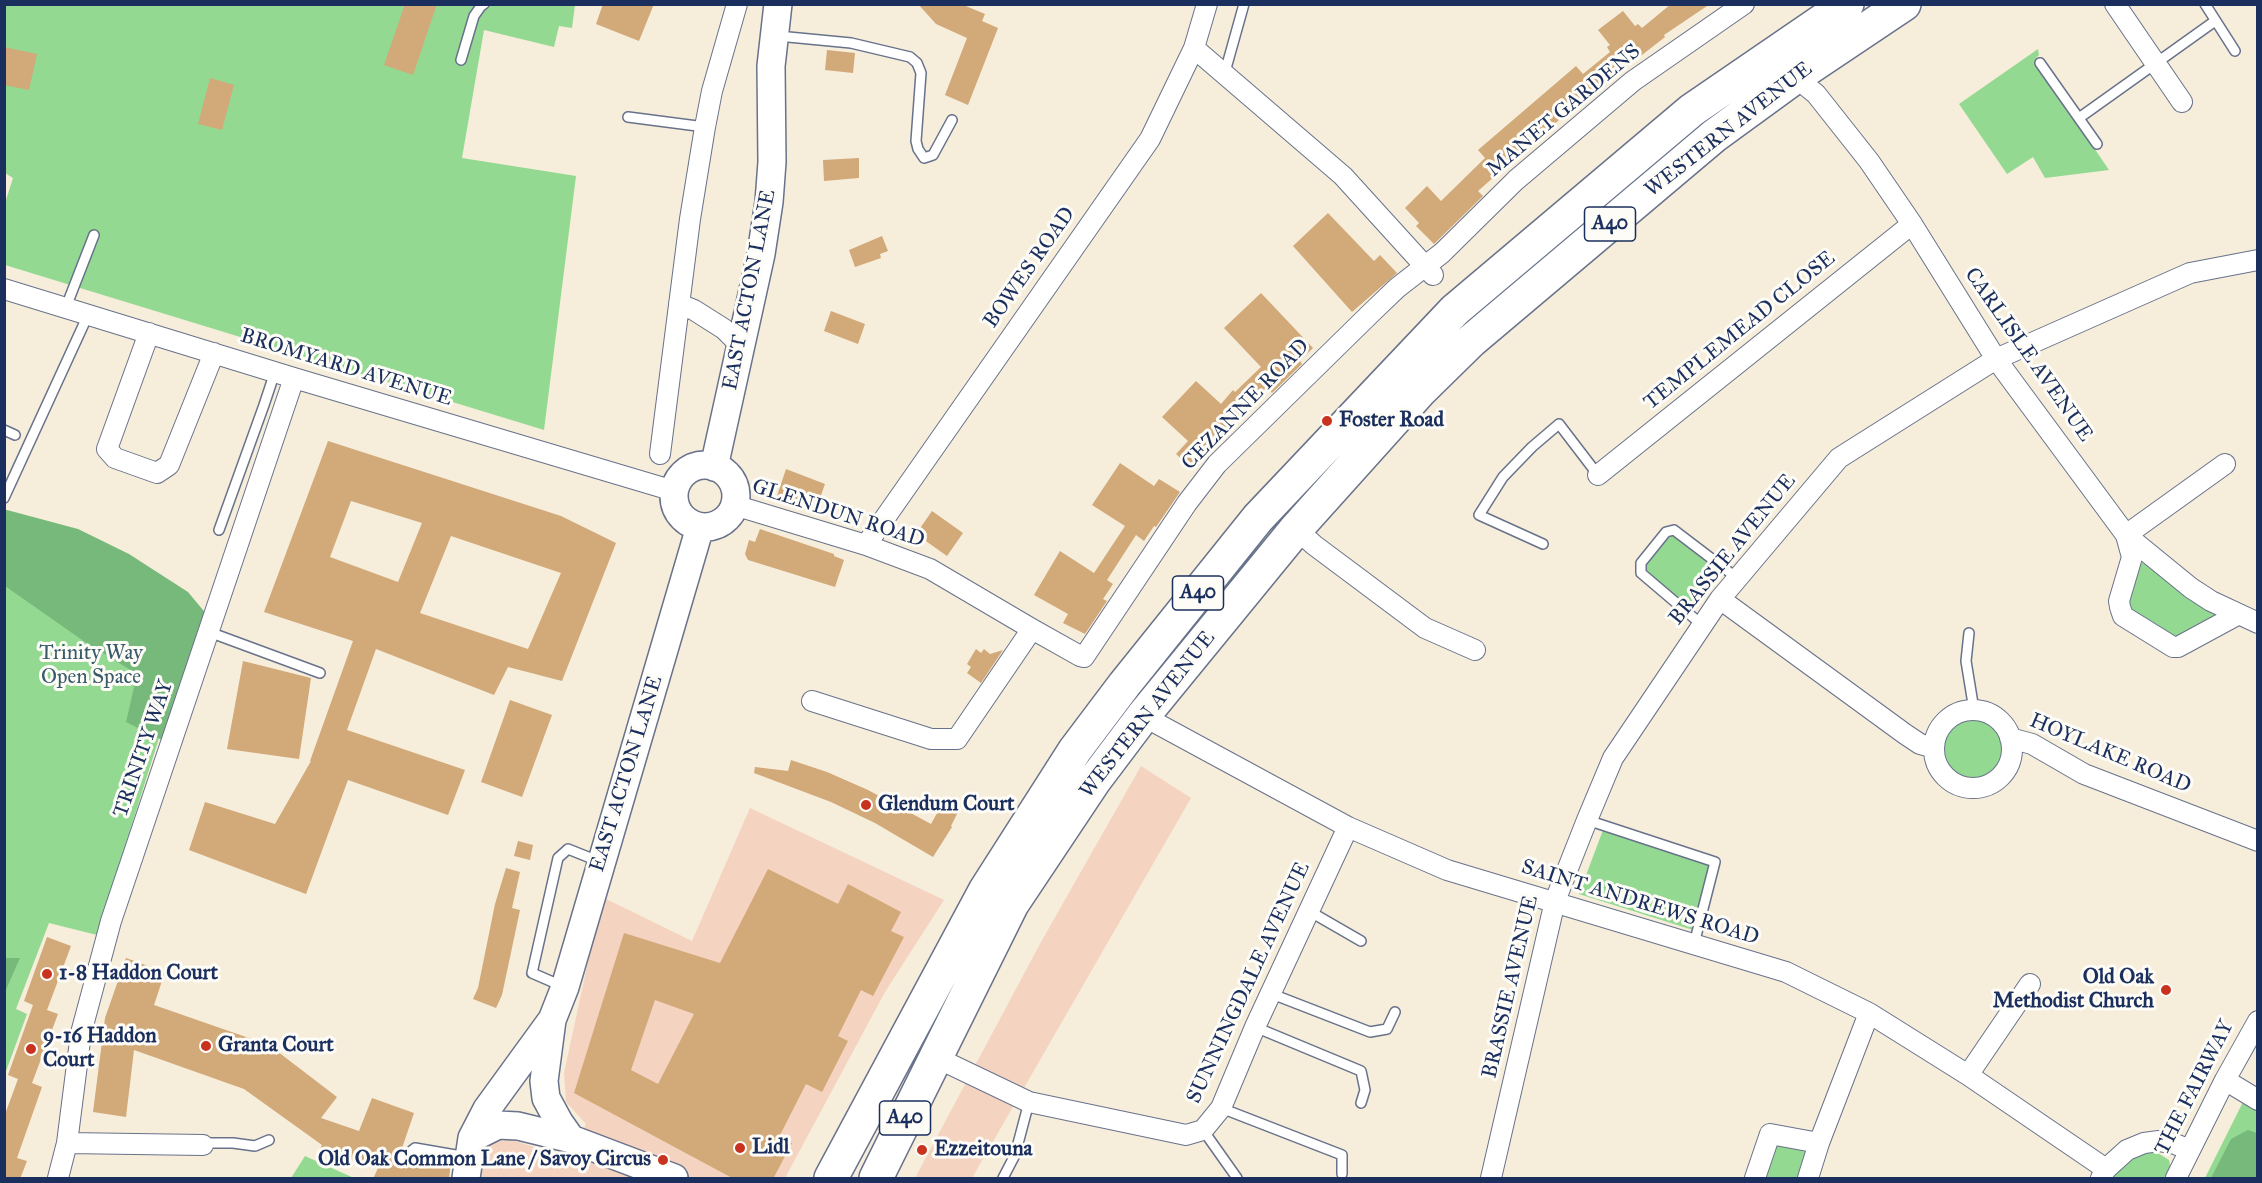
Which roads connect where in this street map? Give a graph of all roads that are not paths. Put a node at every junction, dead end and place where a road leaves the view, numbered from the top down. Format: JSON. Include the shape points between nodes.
{"nodes":[{"id":1,"x":484,"y":4,"type":"edge"},
{"id":2,"x":737,"y":4,"type":"edge"},
{"id":3,"x":778,"y":4,"type":"edge"},
{"id":4,"x":1207,"y":4,"type":"edge"},
{"id":5,"x":1244,"y":4,"type":"edge"},
{"id":6,"x":1744,"y":4,"type":"edge"},
{"id":7,"x":1847,"y":4,"type":"edge"},
{"id":8,"x":1904,"y":4,"type":"edge"},
{"id":9,"x":2115,"y":4,"type":"edge"},
{"id":10,"x":2205,"y":4,"type":"edge"},
{"id":11,"x":2215,"y":21,"type":"junction"},
{"id":12,"x":774,"y":35,"type":"junction"},
{"id":13,"x":1194,"y":48,"type":"junction"},
{"id":14,"x":2235,"y":51,"type":"dead end"},
{"id":15,"x":462,"y":60,"type":"dead end"},
{"id":16,"x":2040,"y":63,"type":"dead end"},
{"id":17,"x":2156,"y":64,"type":"junction"},
{"id":18,"x":1225,"y":72,"type":"junction"},
{"id":19,"x":1795,"y":77,"type":"junction"},
{"id":20,"x":2182,"y":102,"type":"dead end"},
{"id":21,"x":628,"y":117,"type":"dead end"},
{"id":22,"x":2079,"y":118,"type":"junction"},
{"id":23,"x":952,"y":120,"type":"dead end"},
{"id":24,"x":705,"y":127,"type":"junction"},
{"id":25,"x":2097,"y":144,"type":"dead end"},
{"id":26,"x":1912,"y":224,"type":"junction"},
{"id":27,"x":94,"y":235,"type":"dead end"},
{"id":28,"x":2258,"y":260,"type":"edge"},
{"id":29,"x":1430,"y":272,"type":"junction"},
{"id":30,"x":6,"y":292,"type":"edge"},
{"id":31,"x":679,"y":304,"type":"junction"},
{"id":32,"x":66,"y":308,"type":"junction"},
{"id":33,"x":88,"y":315,"type":"junction"},
{"id":34,"x":149,"y":333,"type":"junction"},
{"id":35,"x":740,"y":345,"type":"junction"},
{"id":36,"x":214,"y":353,"type":"junction"},
{"id":37,"x":1996,"y":358,"type":"junction"},
{"id":38,"x":274,"y":372,"type":"junction"},
{"id":39,"x":294,"y":378,"type":"junction"},
{"id":40,"x":4,"y":430,"type":"edge"},
{"id":41,"x":15,"y":435,"type":"dead end"},
{"id":42,"x":660,"y":454,"type":"dead end"},
{"id":43,"x":2225,"y":464,"type":"dead end"},
{"id":44,"x":714,"y":466,"type":"junction"},
{"id":45,"x":1598,"y":475,"type":"joint"},
{"id":46,"x":674,"y":490,"type":"junction"},
{"id":47,"x":4,"y":498,"type":"edge"},
{"id":48,"x":734,"y":505,"type":"junction"},
{"id":49,"x":700,"y":527,"type":"junction"},
{"id":50,"x":1296,"y":529,"type":"junction"},
{"id":51,"x":219,"y":530,"type":"dead end"},
{"id":52,"x":2126,"y":535,"type":"junction"},
{"id":53,"x":1543,"y":544,"type":"dead end"},
{"id":54,"x":866,"y":545,"type":"junction"},
{"id":55,"x":1737,"y":578,"type":"junction"},
{"id":56,"x":1720,"y":598,"type":"junction"},
{"id":57,"x":2239,"y":614,"type":"junction"},
{"id":58,"x":2258,"y":622,"type":"edge"},
{"id":59,"x":1701,"y":624,"type":"junction"},
{"id":60,"x":1032,"y":629,"type":"junction"},
{"id":61,"x":209,"y":632,"type":"junction"},
{"id":62,"x":1969,"y":633,"type":"dead end"},
{"id":63,"x":1475,"y":650,"type":"dead end"},
{"id":64,"x":1084,"y":657,"type":"joint"},
{"id":65,"x":320,"y":673,"type":"dead end"},
{"id":66,"x":812,"y":702,"type":"dead end"},
{"id":67,"x":1974,"y":710,"type":"junction"},
{"id":68,"x":1143,"y":716,"type":"junction"},
{"id":69,"x":2010,"y":738,"type":"junction"},
{"id":70,"x":1934,"y":748,"type":"junction"},
{"id":71,"x":1587,"y":820,"type":"junction"},
{"id":72,"x":1348,"y":827,"type":"junction"},
{"id":73,"x":2258,"y":841,"type":"edge"},
{"id":74,"x":600,"y":862,"type":"junction"},
{"id":75,"x":1555,"y":901,"type":"junction"},
{"id":76,"x":1309,"y":911,"type":"junction"},
{"id":77,"x":1362,"y":941,"type":"dead end"},
{"id":78,"x":1694,"y":944,"type":"junction"},
{"id":79,"x":2030,"y":984,"type":"dead end"},
{"id":80,"x":565,"y":987,"type":"junction"},
{"id":81,"x":1272,"y":994,"type":"junction"},
{"id":82,"x":1395,"y":1012,"type":"dead end"},
{"id":83,"x":1869,"y":1012,"type":"junction"},
{"id":84,"x":552,"y":1020,"type":"junction"},
{"id":85,"x":2258,"y":1020,"type":"edge"},
{"id":86,"x":1255,"y":1027,"type":"junction"},
{"id":87,"x":935,"y":1057,"type":"junction"},
{"id":88,"x":1968,"y":1075,"type":"junction"},
{"id":89,"x":2224,"y":1080,"type":"junction"},
{"id":90,"x":2258,"y":1100,"type":"edge"},
{"id":91,"x":1029,"y":1102,"type":"junction"},
{"id":92,"x":1361,"y":1103,"type":"dead end"},
{"id":93,"x":1221,"y":1108,"type":"junction"},
{"id":94,"x":1203,"y":1130,"type":"junction"},
{"id":95,"x":571,"y":1139,"type":"junction"},
{"id":96,"x":269,"y":1140,"type":"dead end"},
{"id":97,"x":68,"y":1143,"type":"junction"},
{"id":98,"x":1819,"y":1143,"type":"junction"},
{"id":99,"x":203,"y":1145,"type":"joint"},
{"id":100,"x":2190,"y":1150,"type":"junction"},
{"id":101,"x":469,"y":1158,"type":"edge"},
{"id":102,"x":399,"y":1160,"type":"dead end"},
{"id":103,"x":1342,"y":1174,"type":"dead end"},
{"id":104,"x":2104,"y":1174,"type":"edge"},
{"id":105,"x":58,"y":1179,"type":"edge"},
{"id":106,"x":674,"y":1179,"type":"edge"},
{"id":107,"x":831,"y":1179,"type":"edge"},
{"id":108,"x":876,"y":1179,"type":"edge"},
{"id":109,"x":1004,"y":1179,"type":"edge"},
{"id":110,"x":1237,"y":1179,"type":"edge"},
{"id":111,"x":1491,"y":1179,"type":"edge"},
{"id":112,"x":1755,"y":1179,"type":"edge"},
{"id":113,"x":1808,"y":1179,"type":"edge"},
{"id":114,"x":2176,"y":1179,"type":"edge"}],
"edges":[{"from":1,"to":15,"type":"lane","via":[[474,16]]},
{"from":2,"to":24,"type":"street"},
{"from":3,"to":12,"type":"street","name":"EAST ACTON LANE"},
{"from":4,"to":13,"type":"street","name":"BOWES ROAD"},
{"from":5,"to":18,"type":"lane"},
{"from":6,"to":29,"type":"street","name":"MANET GARDENS","via":[[1618,93],[1516,180]]},
{"from":7,"to":107,"type":"highway","name":"WESTERN AVENUE","number":"A40","via":[[1692,110],[1455,310],[1258,518],[1075,750],[985,891]]},
{"from":8,"to":19,"type":"highway","name":"WESTERN AVENUE","number":"A40"},
{"from":9,"to":17,"type":"street"},
{"from":10,"to":11,"type":"lane"},
{"from":11,"to":14,"type":"lane"},
{"from":11,"to":17,"type":"lane"},
{"from":12,"to":23,"type":"lane","via":[[851,43],[910,57],[921,73],[916,141],[924,158],[933,155]]},
{"from":12,"to":35,"type":"street","name":"EAST ACTON LANE","via":[[769,202]]},
{"from":13,"to":18,"type":"street"},
{"from":13,"to":54,"type":"street","name":"BOWES ROAD","via":[[1150,139]]},
{"from":16,"to":22,"type":"lane"},
{"from":17,"to":20,"type":"street"},
{"from":17,"to":22,"type":"lane"},
{"from":18,"to":29,"type":"street","via":[[1343,176]]},
{"from":19,"to":26,"type":"street","name":"CARLISLE AVENUE","via":[[1816,94]]},
{"from":19,"to":50,"type":"highway","name":"WESTERN AVENUE","number":"A40","via":[[1714,135],[1471,341],[1420,390]]},
{"from":21,"to":24,"type":"lane"},
{"from":22,"to":25,"type":"lane"},
{"from":24,"to":31,"type":"street"},
{"from":26,"to":37,"type":"street","name":"CARLISLE AVENUE"},
{"from":26,"to":45,"type":"street","name":"TEMPLEMEAD CLOSE"},
{"from":27,"to":32,"type":"lane"},
{"from":28,"to":37,"type":"street","name":"BRASSIE AVENUE","via":[[2190,273]]},
{"from":29,"to":64,"type":"street","name":"CEZANNE ROAD","via":[[1397,288],[1217,464]]},
{"from":30,"to":32,"type":"street","name":"BROMYARD AVENUE"},
{"from":31,"to":35,"type":"street","via":[[724,329]]},
{"from":31,"to":42,"type":"street"},
{"from":32,"to":33,"type":"street","name":"BROMYARD AVENUE"},
{"from":33,"to":34,"type":"street","name":"BROMYARD AVENUE"},
{"from":33,"to":47,"type":"lane"},
{"from":34,"to":36,"type":"street","name":"BROMYARD AVENUE"},
{"from":34,"to":36,"type":"street","via":[[107,449],[115,458],[157,473],[169,465]]},
{"from":35,"to":44,"type":"street","name":"EAST ACTON LANE"},
{"from":36,"to":38,"type":"street","name":"BROMYARD AVENUE"},
{"from":37,"to":52,"type":"street","name":"CARLISLE AVENUE"},
{"from":37,"to":55,"type":"street","name":"BRASSIE AVENUE","via":[[1839,458]]},
{"from":38,"to":39,"type":"street","name":"BROMYARD AVENUE"},
{"from":38,"to":51,"type":"lane"},
{"from":39,"to":46,"type":"street","name":"BROMYARD AVENUE"},
{"from":39,"to":61,"type":"street","name":"TRINITY WAY"},
{"from":40,"to":41,"type":"lane"},
{"from":43,"to":52,"type":"street"},
{"from":44,"to":46,"type":"street","via":[[684,472]]},
{"from":44,"to":48,"type":"street","via":[[729,477]]},
{"from":45,"to":53,"type":"lane","via":[[1559,424],[1503,477],[1479,515]]},
{"from":46,"to":49,"type":"street","via":[[682,518]]},
{"from":48,"to":49,"type":"street","via":[[717,524]]},
{"from":48,"to":54,"type":"street","name":"GLENDUN ROAD"},
{"from":49,"to":74,"type":"street","name":"EAST ACTON LANE"},
{"from":50,"to":63,"type":"street","via":[[1425,628]]},
{"from":50,"to":68,"type":"highway","name":"WESTERN AVENUE","number":"A40"},
{"from":52,"to":57,"type":"street","name":"CARLISLE AVENUE","via":[[2191,588]]},
{"from":52,"to":57,"type":"street","via":[[2132,557],[2119,601],[2123,615],[2178,647]]},
{"from":54,"to":60,"type":"street","name":"GLENDUN ROAD","via":[[930,569]]},
{"from":55,"to":56,"type":"street","name":"BRASSIE AVENUE"},
{"from":55,"to":59,"type":"lane","via":[[1674,530],[1666,532],[1641,563],[1641,573]]},
{"from":56,"to":59,"type":"street","name":"BRASSIE AVENUE"},
{"from":56,"to":70,"type":"street","via":[[1905,734]]},
{"from":57,"to":58,"type":"street","name":"CARLISLE AVENUE"},
{"from":59,"to":71,"type":"street","name":"BRASSIE AVENUE","via":[[1614,758]]},
{"from":60,"to":64,"type":"street","name":"GLENDUN ROAD"},
{"from":60,"to":66,"type":"street","via":[[957,739],[931,740]]},
{"from":61,"to":65,"type":"lane"},
{"from":61,"to":97,"type":"street","name":"TRINITY WAY","via":[[111,921],[81,1034]]},
{"from":62,"to":67,"type":"lane","via":[[1966,661]]},
{"from":67,"to":69,"type":"street","name":"HOYLAKE ROAD","via":[[1997,718]]},
{"from":67,"to":70,"type":"street","via":[[1951,716],[1936,736]]},
{"from":68,"to":72,"type":"street","name":"SAINT ANDREWS ROAD"},
{"from":68,"to":87,"type":"highway","name":"WESTERN AVENUE","number":"A40","via":[[1094,781],[1012,904]]},
{"from":69,"to":70,"type":"street","name":"HOYLAKE ROAD","via":[[2012,751],[2001,775],[1978,787],[1952,782],[1939,767]]},
{"from":69,"to":73,"type":"street","name":"HOYLAKE ROAD","via":[[2032,744],[2085,774]]},
{"from":71,"to":75,"type":"street","name":"BRASSIE AVENUE"},
{"from":71,"to":78,"type":"lane","via":[[1716,861]]},
{"from":72,"to":75,"type":"street","name":"SAINT ANDREWS ROAD","via":[[1447,870]]},
{"from":72,"to":76,"type":"street","name":"SUNNINGDALE AVENUE"},
{"from":74,"to":80,"type":"street","name":"EAST ACTON LANE"},
{"from":74,"to":80,"type":"lane","via":[[568,849],[558,858],[532,972]]},
{"from":75,"to":78,"type":"street","name":"SAINT ANDREWS ROAD"},
{"from":75,"to":111,"type":"street","name":"BRASSIE AVENUE"},
{"from":76,"to":77,"type":"lane"},
{"from":76,"to":81,"type":"street","name":"SUNNINGDALE AVENUE"},
{"from":78,"to":83,"type":"street","name":"SAINT ANDREWS ROAD","via":[[1786,972]]},
{"from":79,"to":88,"type":"street"},
{"from":80,"to":84,"type":"street","name":"EAST ACTON LANE"},
{"from":81,"to":82,"type":"lane","via":[[1370,1032],[1387,1029]]},
{"from":81,"to":86,"type":"street","name":"SUNNINGDALE AVENUE"},
{"from":83,"to":88,"type":"street","name":"SAINT ANDREWS ROAD"},
{"from":83,"to":98,"type":"street"},
{"from":84,"to":95,"type":"street","name":"EAST ACTON LANE","via":[[544,1081],[546,1098]]},
{"from":84,"to":101,"type":"street","name":"EAST ACTON LANE","via":[[487,1109]]},
{"from":85,"to":89,"type":"street","name":"THE FAIRWAY"},
{"from":86,"to":92,"type":"lane","via":[[1360,1071],[1365,1090]]},
{"from":86,"to":93,"type":"street","name":"SUNNINGDALE AVENUE"},
{"from":87,"to":91,"type":"street","name":"SUNNINGDALE AVENUE"},
{"from":87,"to":108,"type":"highway","name":"WESTERN AVENUE","number":"A40"},
{"from":88,"to":104,"type":"street","name":"SAINT ANDREWS ROAD"},
{"from":89,"to":90,"type":"street"},
{"from":89,"to":100,"type":"street","name":"THE FAIRWAY"},
{"from":91,"to":94,"type":"street","name":"SUNNINGDALE AVENUE","via":[[1186,1136]]},
{"from":91,"to":109,"type":"lane","via":[[1015,1155]]},
{"from":93,"to":94,"type":"street","name":"SUNNINGDALE AVENUE"},
{"from":93,"to":103,"type":"lane","via":[[1342,1155]]},
{"from":94,"to":110,"type":"lane"},
{"from":95,"to":101,"type":"street","via":[[498,1125]]},
{"from":95,"to":106,"type":"street"},
{"from":96,"to":99,"type":"lane","via":[[255,1146]]},
{"from":97,"to":99,"type":"street"},
{"from":97,"to":105,"type":"street","name":"TRINITY WAY"},
{"from":98,"to":112,"type":"street","via":[[1770,1134]]},
{"from":98,"to":113,"type":"street"},
{"from":100,"to":104,"type":"street","name":"SAINT ANDREWS ROAD","via":[[2167,1142],[2144,1143],[2127,1150]]},
{"from":100,"to":114,"type":"street","name":"THE FAIRWAY"},
{"from":101,"to":102,"type":"lane","via":[[415,1148]]}]}
